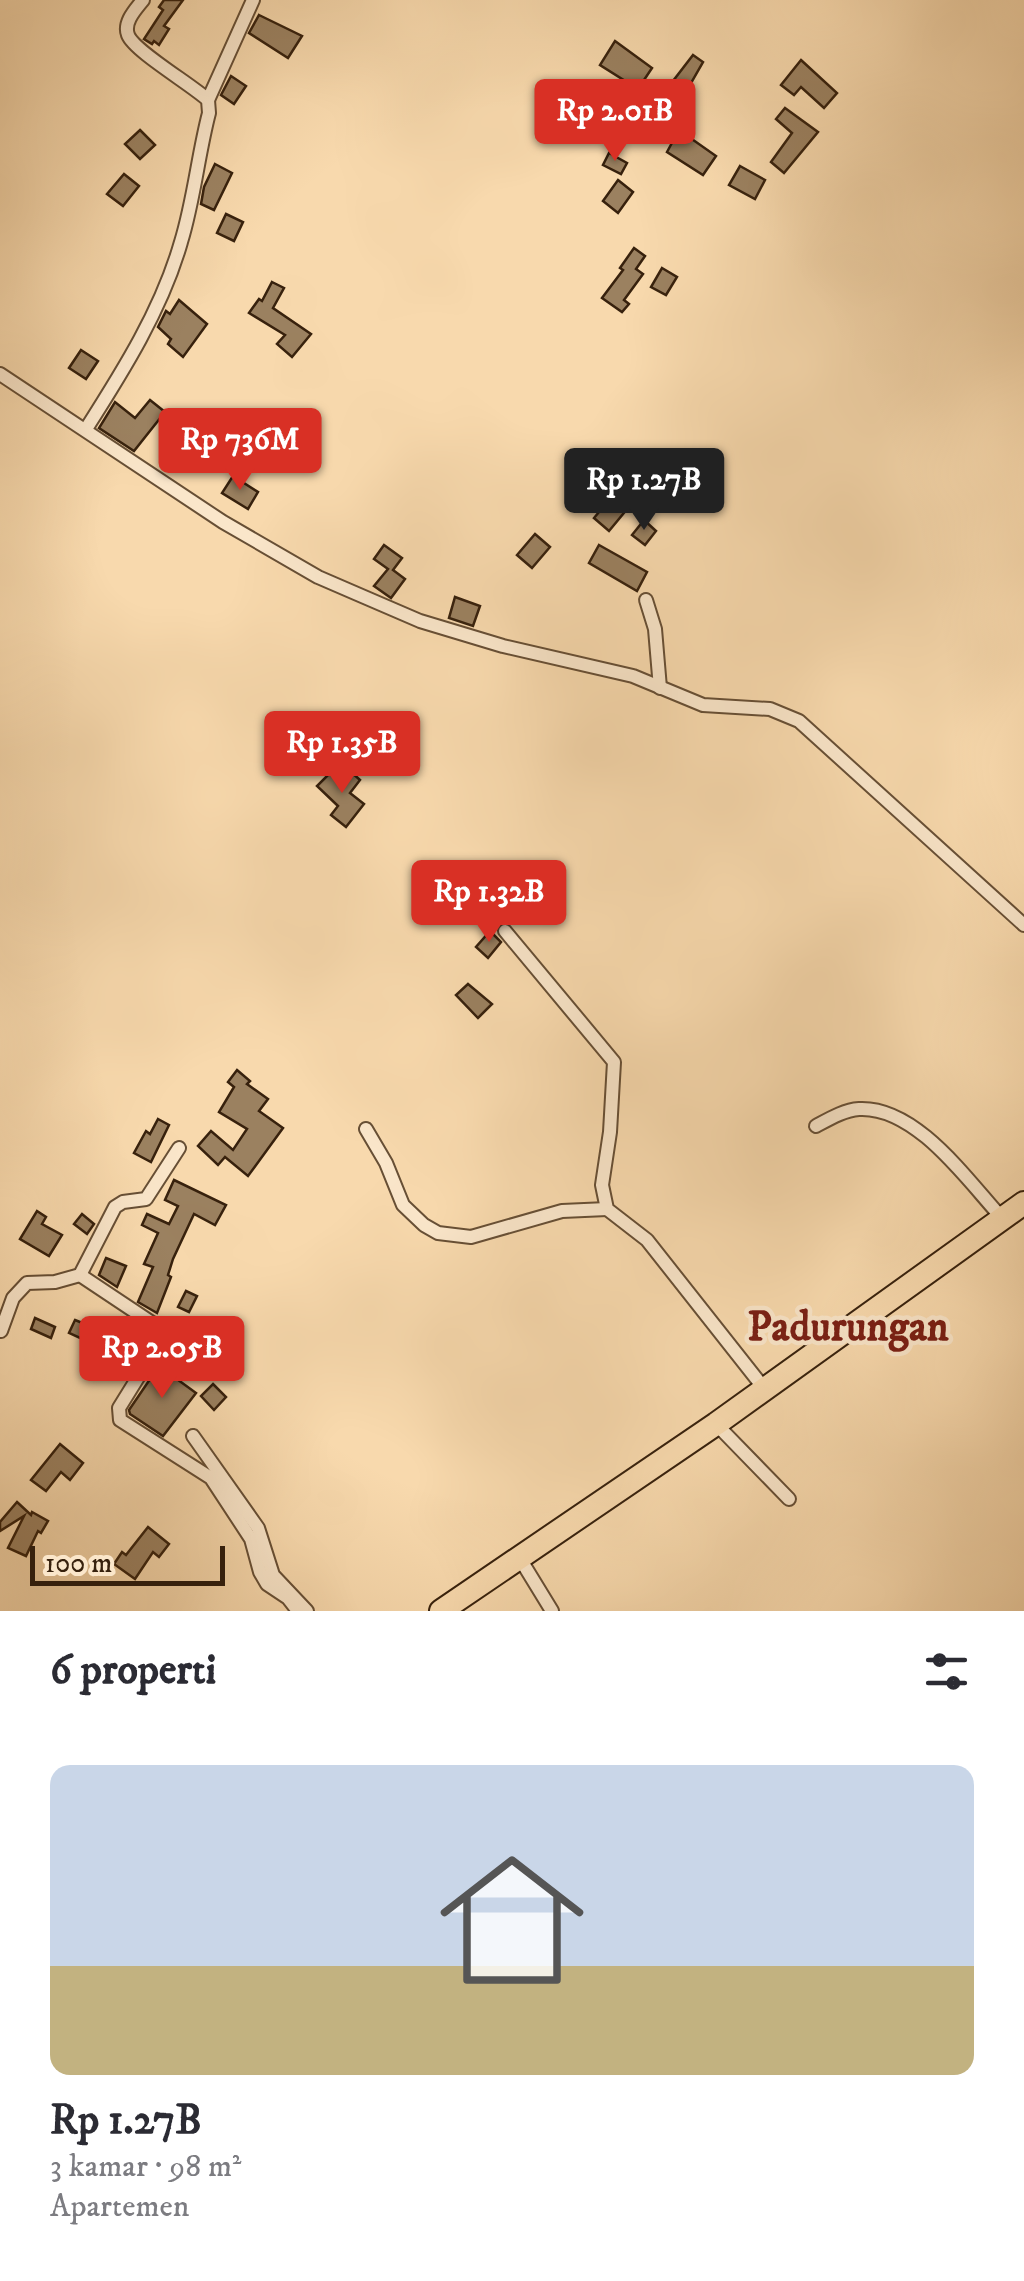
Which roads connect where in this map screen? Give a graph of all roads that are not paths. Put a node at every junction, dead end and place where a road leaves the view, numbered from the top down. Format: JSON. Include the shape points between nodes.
{"nodes":[{"id":1,"x":144,"y":0,"type":"edge"},
{"id":2,"x":253,"y":0,"type":"edge"},
{"id":3,"x":208,"y":100,"type":"junction"},
{"id":4,"x":0,"y":374,"type":"edge"},
{"id":5,"x":86,"y":430,"type":"junction"},
{"id":6,"x":646,"y":600,"type":"dead end"},
{"id":7,"x":660,"y":688,"type":"junction"},
{"id":8,"x":1024,"y":926,"type":"edge"},
{"id":9,"x":506,"y":930,"type":"dead end"},
{"id":10,"x":816,"y":1126,"type":"dead end"},
{"id":11,"x":366,"y":1129,"type":"dead end"},
{"id":12,"x":178,"y":1148,"type":"dead end"},
{"id":13,"x":1024,"y":1203,"type":"edge"},
{"id":14,"x":607,"y":1209,"type":"junction"},
{"id":15,"x":1002,"y":1218,"type":"junction"},
{"id":16,"x":80,"y":1275,"type":"junction"},
{"id":17,"x":2,"y":1331,"type":"edge"},
{"id":18,"x":763,"y":1387,"type":"junction"},
{"id":19,"x":716,"y":1424,"type":"junction"},
{"id":20,"x":193,"y":1436,"type":"dead end"},
{"id":21,"x":789,"y":1498,"type":"dead end"},
{"id":22,"x":519,"y":1557,"type":"junction"},
{"id":23,"x":298,"y":1611,"type":"edge"},
{"id":24,"x":307,"y":1611,"type":"edge"},
{"id":25,"x":442,"y":1611,"type":"edge"},
{"id":26,"x":552,"y":1611,"type":"edge"}],
"edges":[{"from":1,"to":3,"type":"street","via":[[128,34]]},
{"from":2,"to":3,"type":"street"},
{"from":3,"to":5,"type":"street","via":[[182,242],[122,372]]},
{"from":4,"to":5,"type":"street"},
{"from":5,"to":7,"type":"street","via":[[318,577],[420,620]]},
{"from":6,"to":7,"type":"street","via":[[656,629]]},
{"from":7,"to":8,"type":"street","via":[[712,708],[770,709],[799,721]]},
{"from":9,"to":14,"type":"street","via":[[614,1062],[602,1189]]},
{"from":10,"to":15,"type":"street","via":[[863,1108],[914,1126]]},
{"from":11,"to":14,"type":"street","via":[[403,1205],[438,1233],[471,1237],[562,1212]]},
{"from":12,"to":16,"type":"street","via":[[146,1198],[116,1207]]},
{"from":13,"to":15,"type":"highway"},
{"from":14,"to":18,"type":"street","via":[[647,1240]]},
{"from":15,"to":18,"type":"highway"},
{"from":16,"to":17,"type":"street","via":[[27,1283]]},
{"from":16,"to":23,"type":"street","via":[[160,1332],[119,1408],[120,1420],[210,1478],[251,1539],[267,1584]]},
{"from":18,"to":19,"type":"highway"},
{"from":19,"to":21,"type":"street"},
{"from":19,"to":22,"type":"highway"},
{"from":20,"to":24,"type":"street","via":[[258,1528],[273,1575]]},
{"from":22,"to":25,"type":"highway"},
{"from":22,"to":26,"type":"street"}]}
